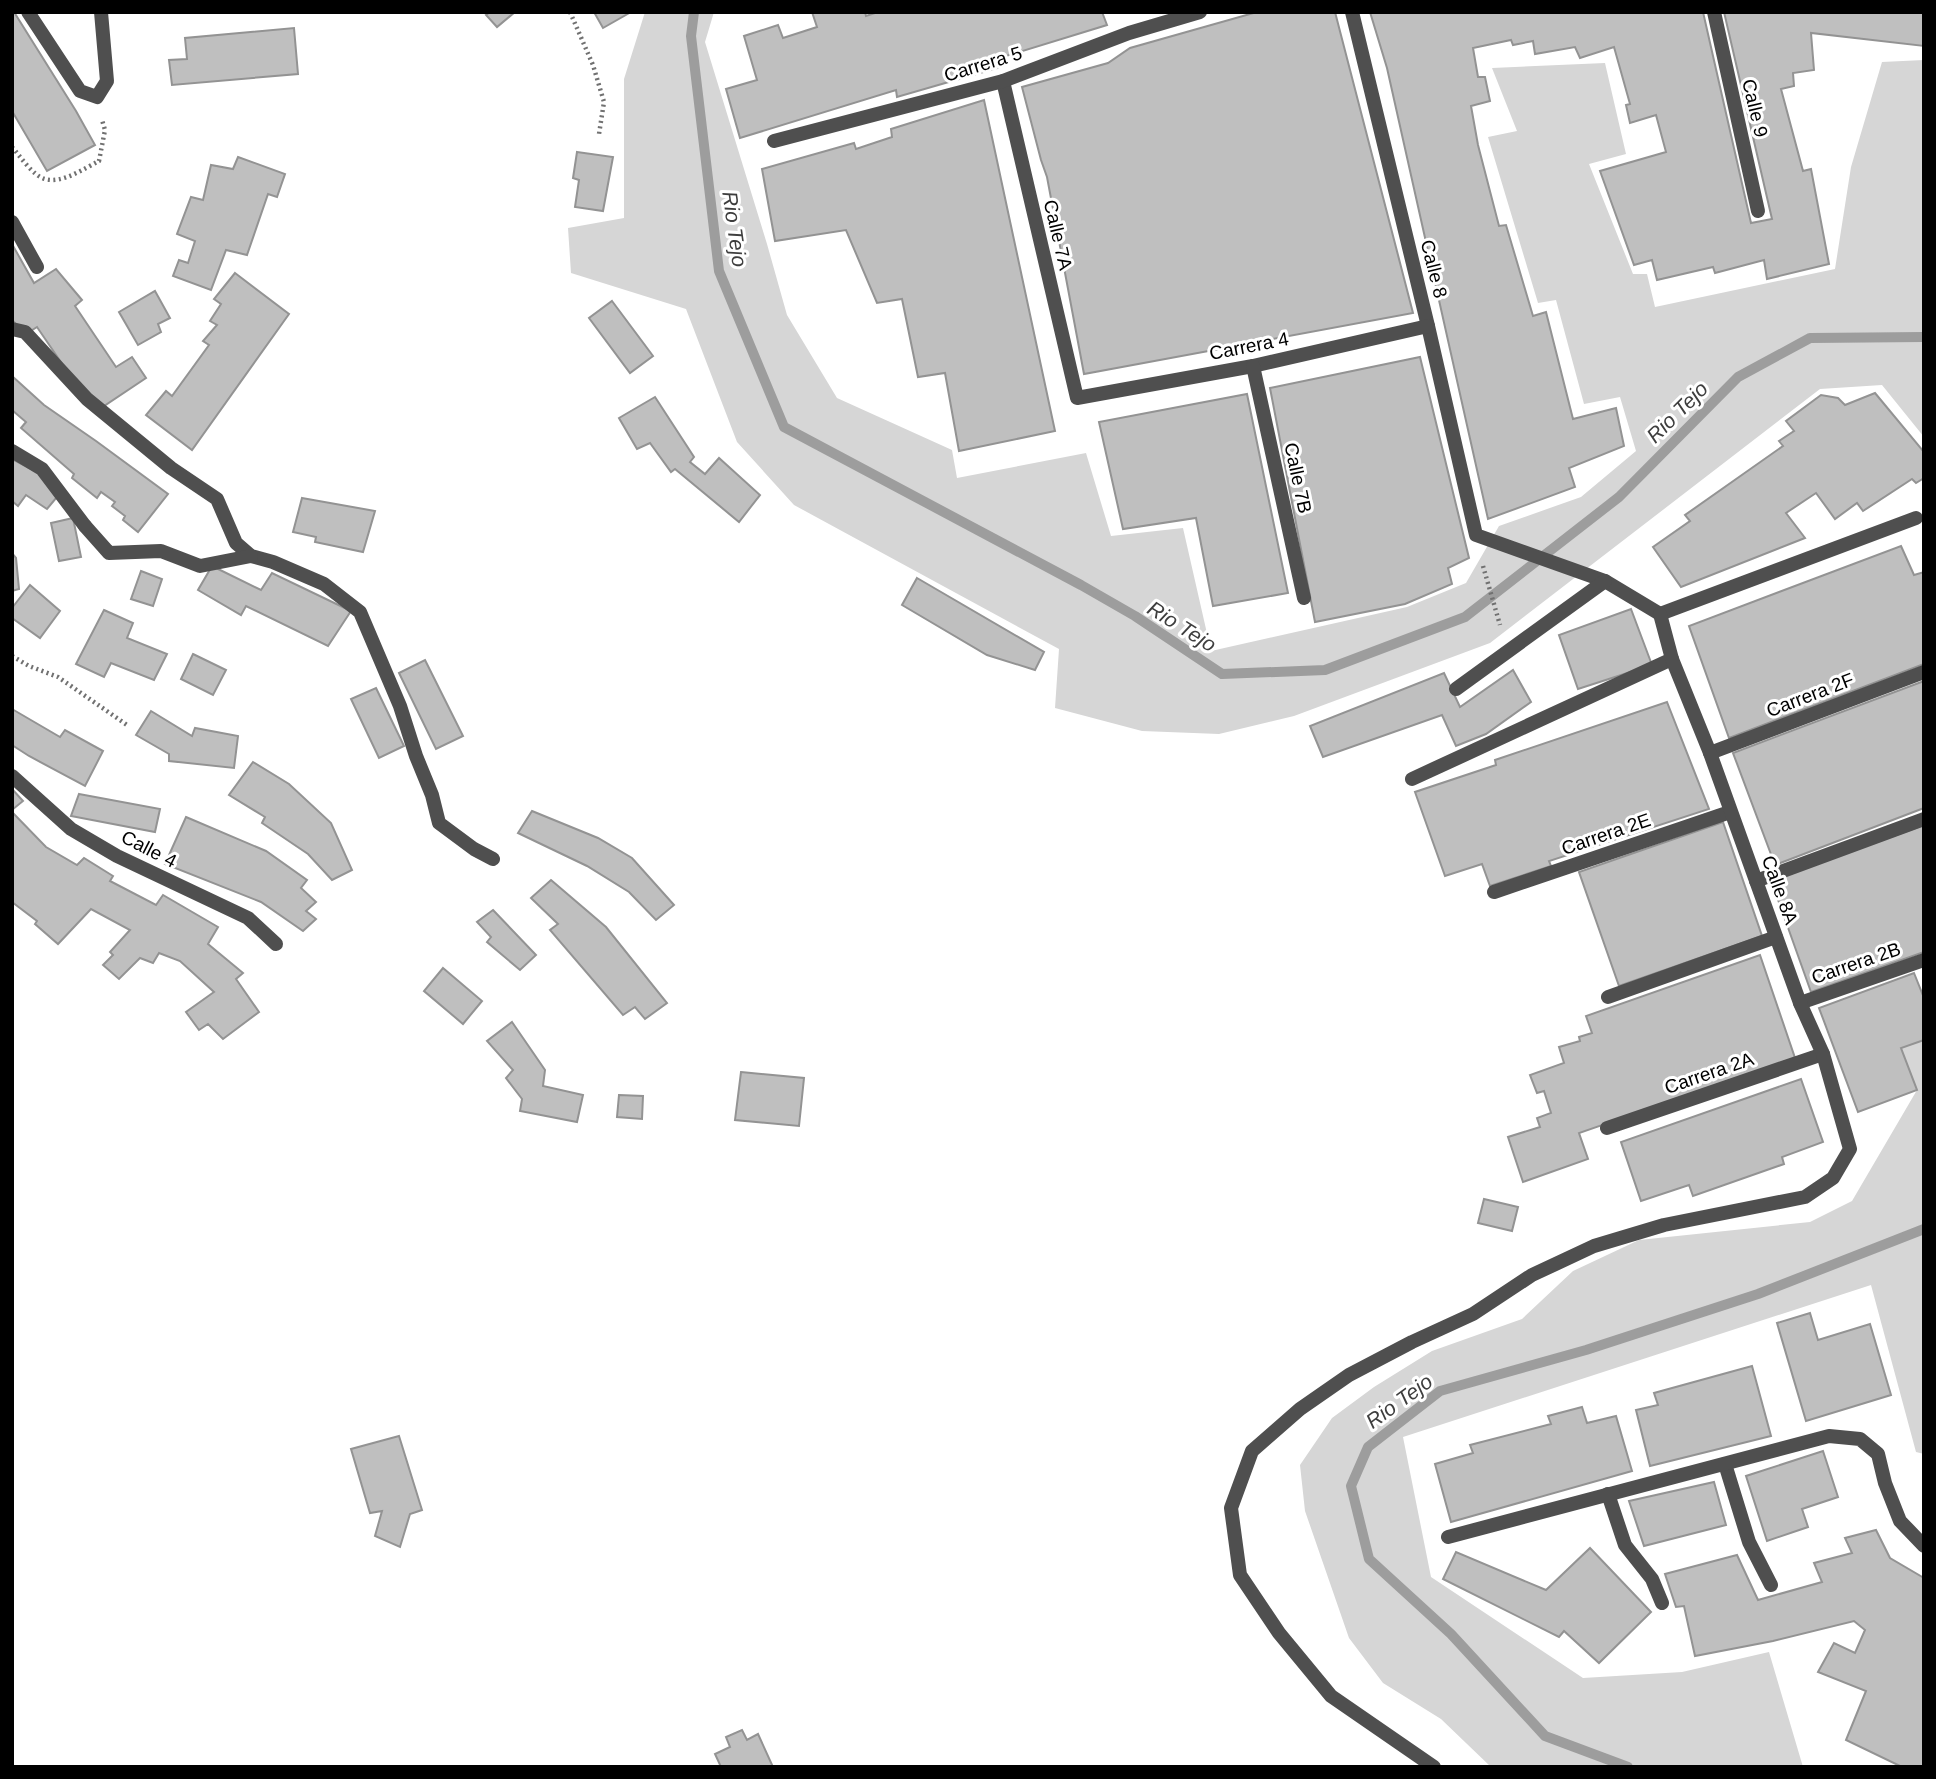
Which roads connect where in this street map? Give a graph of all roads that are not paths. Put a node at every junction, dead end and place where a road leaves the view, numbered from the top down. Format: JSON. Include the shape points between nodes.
{"nodes":[{"id":1,"x":28,"y":12,"type":"edge"},
{"id":2,"x":101,"y":12,"type":"edge"},
{"id":3,"x":1200,"y":12,"type":"edge"},
{"id":4,"x":1352,"y":12,"type":"edge"},
{"id":5,"x":1714,"y":12,"type":"edge"},
{"id":6,"x":1003,"y":81,"type":"junction"},
{"id":7,"x":774,"y":141,"type":"dead end"},
{"id":8,"x":1758,"y":211,"type":"dead end"},
{"id":9,"x":12,"y":222,"type":"edge"},
{"id":10,"x":37,"y":267,"type":"dead end"},
{"id":11,"x":1428,"y":326,"type":"junction"},
{"id":12,"x":12,"y":329,"type":"edge"},
{"id":13,"x":1253,"y":366,"type":"junction"},
{"id":14,"x":1077,"y":398,"type":"joint"},
{"id":15,"x":12,"y":451,"type":"edge"},
{"id":16,"x":1916,"y":518,"type":"dead end"},
{"id":17,"x":251,"y":556,"type":"junction"},
{"id":18,"x":1605,"y":581,"type":"junction"},
{"id":19,"x":1304,"y":598,"type":"dead end"},
{"id":20,"x":1660,"y":614,"type":"junction"},
{"id":21,"x":1672,"y":659,"type":"junction"},
{"id":22,"x":1924,"y":672,"type":"edge"},
{"id":23,"x":1457,"y":689,"type":"dead end"},
{"id":24,"x":1710,"y":753,"type":"junction"},
{"id":25,"x":12,"y":776,"type":"edge"},
{"id":26,"x":1412,"y":779,"type":"dead end"},
{"id":27,"x":1730,"y":812,"type":"junction"},
{"id":28,"x":1924,"y":819,"type":"edge"},
{"id":29,"x":493,"y":859,"type":"dead end"},
{"id":30,"x":1756,"y":881,"type":"junction"},
{"id":31,"x":1494,"y":892,"type":"dead end"},
{"id":32,"x":1776,"y":937,"type":"junction"},
{"id":33,"x":276,"y":944,"type":"dead end"},
{"id":34,"x":1924,"y":960,"type":"edge"},
{"id":35,"x":1608,"y":997,"type":"dead end"},
{"id":36,"x":1800,"y":1003,"type":"junction"},
{"id":37,"x":1823,"y":1054,"type":"junction"},
{"id":38,"x":1607,"y":1128,"type":"dead end"},
{"id":39,"x":1725,"y":1464,"type":"junction"},
{"id":40,"x":1608,"y":1494,"type":"junction"},
{"id":41,"x":1448,"y":1537,"type":"dead end"},
{"id":42,"x":1924,"y":1546,"type":"edge"},
{"id":43,"x":1771,"y":1585,"type":"dead end"},
{"id":44,"x":1662,"y":1602,"type":"dead end"},
{"id":45,"x":1434,"y":1767,"type":"edge"}],
"edges":[{"from":1,"to":2,"type":"street","via":[[80,91],[97,97],[107,81]]},
{"from":3,"to":6,"type":"street","name":"Carrera 5","via":[[1129,33]]},
{"from":4,"to":11,"type":"street","name":"Calle 8"},
{"from":5,"to":8,"type":"street","name":"Calle 9"},
{"from":6,"to":7,"type":"street","name":"Carrera 5"},
{"from":6,"to":14,"type":"street","name":"Calle 7A"},
{"from":9,"to":10,"type":"street"},
{"from":11,"to":13,"type":"street","name":"Carrera 4"},
{"from":11,"to":18,"type":"street","name":"Calle 8","via":[[1476,535]]},
{"from":12,"to":17,"type":"street","via":[[25,332],[87,399],[217,499],[236,543]]},
{"from":13,"to":14,"type":"street","name":"Carrera 4"},
{"from":13,"to":19,"type":"street","name":"Calle 7B"},
{"from":15,"to":17,"type":"street","via":[[42,470],[109,553],[161,551],[200,566]]},
{"from":16,"to":20,"type":"street"},
{"from":17,"to":29,"type":"street","via":[[324,583],[360,612],[400,706],[439,823]]},
{"from":18,"to":20,"type":"street"},
{"from":18,"to":23,"type":"street"},
{"from":20,"to":21,"type":"street","name":"Calle 8A"},
{"from":21,"to":24,"type":"street","name":"Calle 8A"},
{"from":21,"to":26,"type":"street"},
{"from":22,"to":24,"type":"street","name":"Carrera 2F"},
{"from":24,"to":27,"type":"street","name":"Calle 8A"},
{"from":25,"to":33,"type":"street","name":"Calle 4","via":[[71,829],[248,918]]},
{"from":27,"to":30,"type":"street","name":"Calle 8A"},
{"from":27,"to":31,"type":"street","name":"Carrera 2E"},
{"from":28,"to":30,"type":"street"},
{"from":30,"to":32,"type":"street","name":"Calle 8A"},
{"from":32,"to":35,"type":"street"},
{"from":32,"to":36,"type":"street","name":"Calle 8A"},
{"from":34,"to":36,"type":"street","name":"Carrera 2B"},
{"from":36,"to":37,"type":"street","name":"Calle 8A"},
{"from":37,"to":38,"type":"street","name":"Carrera 2A"},
{"from":37,"to":45,"type":"street","name":"Calle 8A","via":[[1850,1149],[1833,1178],[1805,1197],[1664,1225],[1594,1246],[1532,1275],[1473,1314],[1349,1376],[1300,1409],[1252,1451],[1231,1508],[1240,1575],[1279,1633],[1331,1696]]},
{"from":39,"to":40,"type":"street"},
{"from":39,"to":42,"type":"street","via":[[1829,1436],[1860,1439],[1878,1454],[1900,1521]]},
{"from":39,"to":43,"type":"street","via":[[1749,1542]]},
{"from":40,"to":41,"type":"street"},
{"from":40,"to":44,"type":"street","via":[[1625,1545],[1652,1579]]}]}
